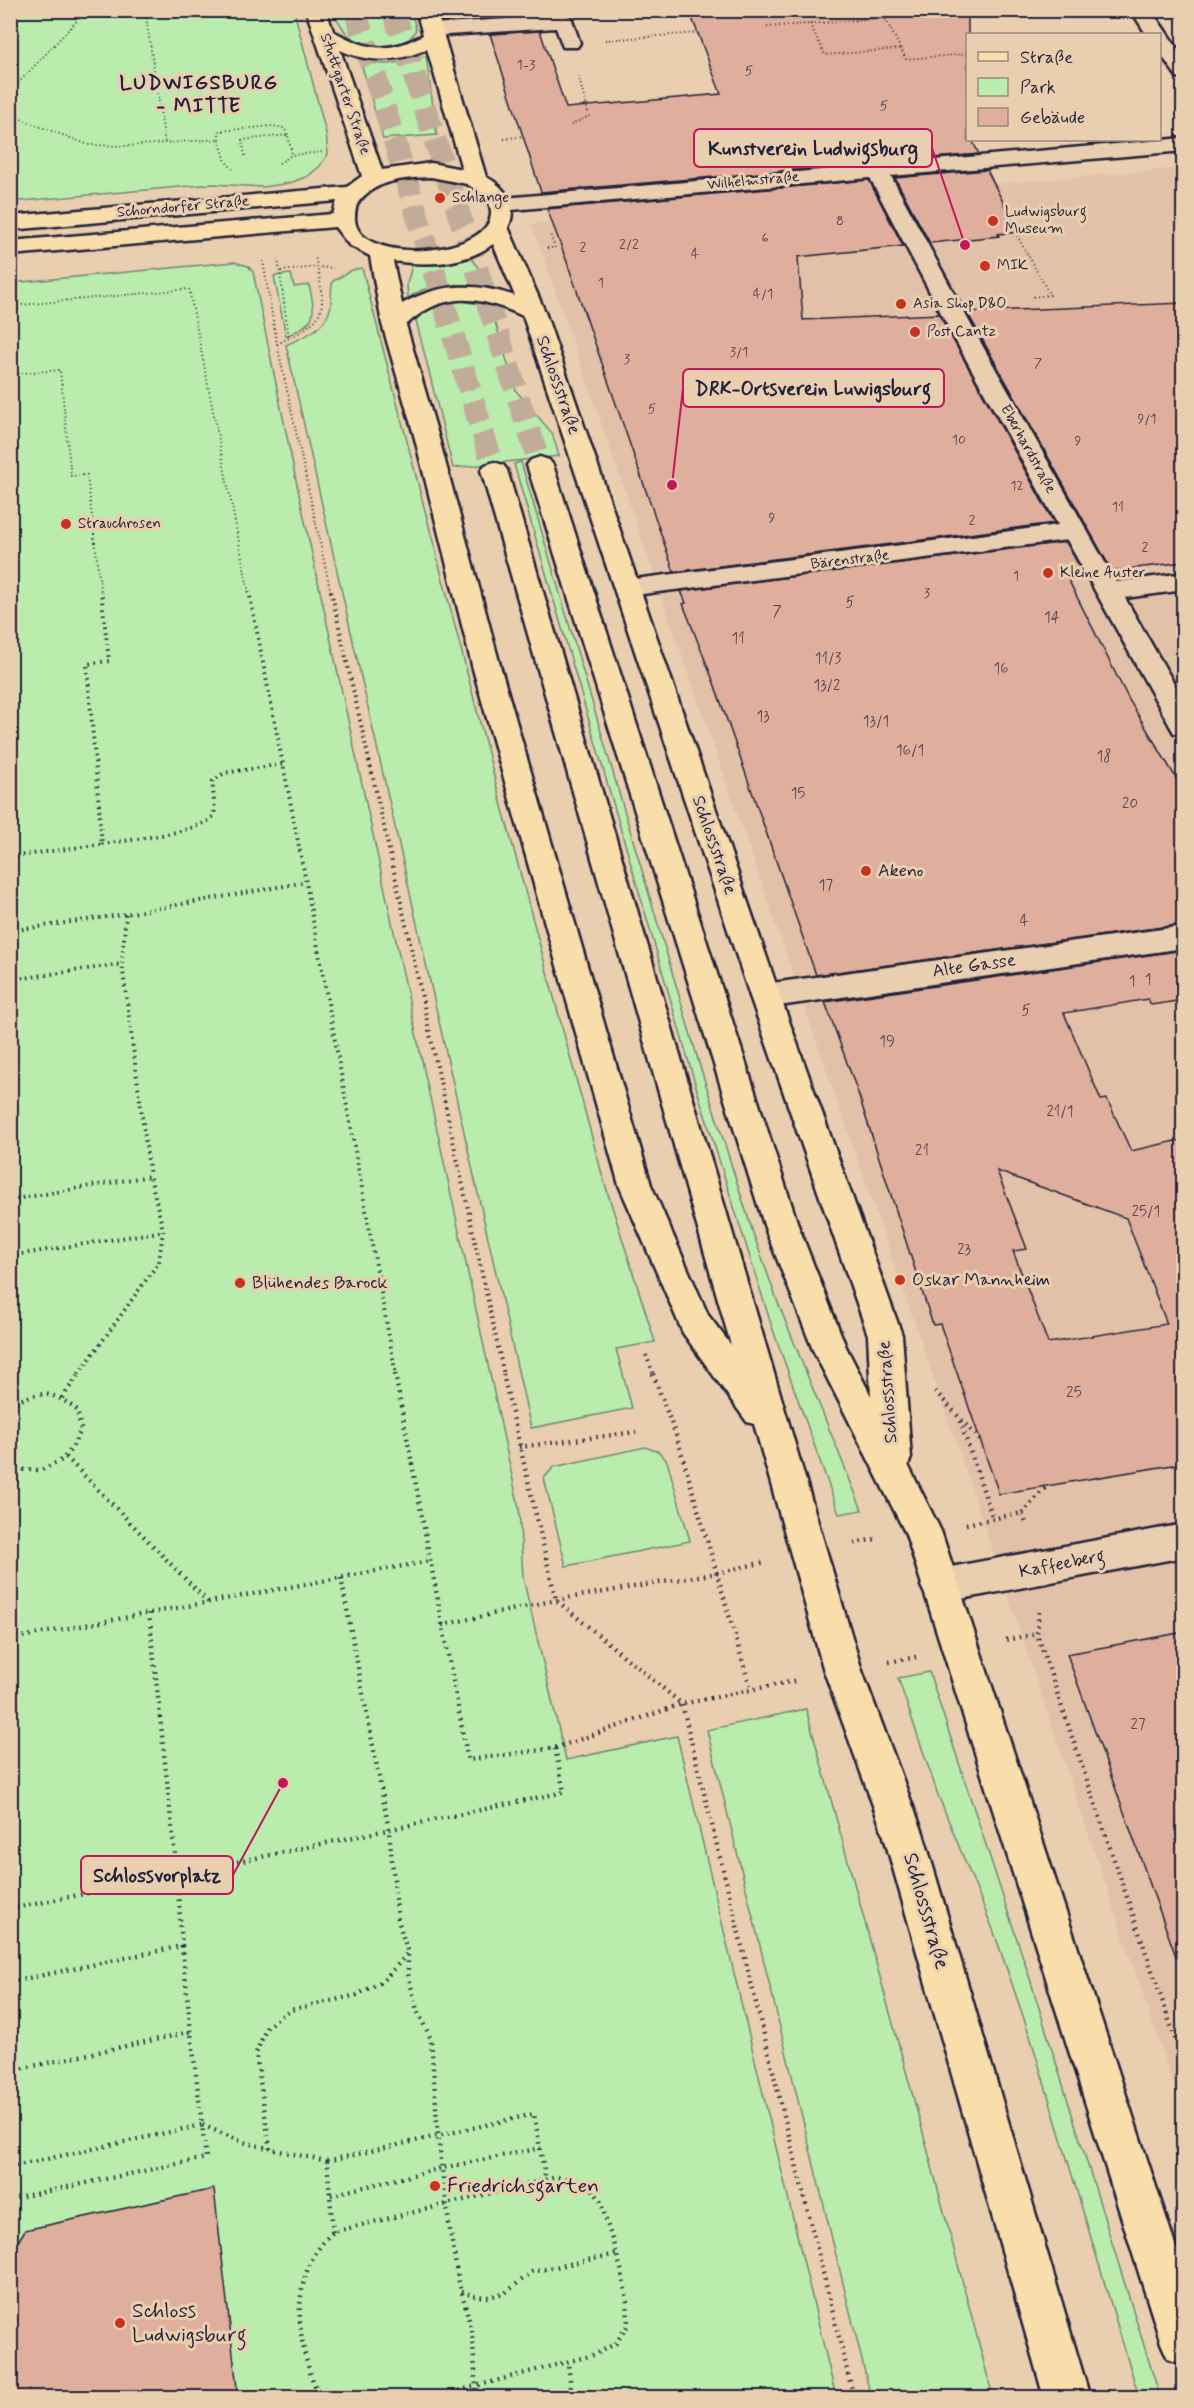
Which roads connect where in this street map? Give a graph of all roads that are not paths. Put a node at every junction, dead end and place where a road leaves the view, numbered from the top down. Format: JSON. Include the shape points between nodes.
{"nodes":[{"id":1,"x":316,"y":10,"type":"edge"},
{"id":2,"x":426,"y":10,"type":"edge"},
{"id":3,"x":1141,"y":10,"type":"edge"},
{"id":4,"x":1155,"y":33,"type":"edge"},
{"id":5,"x":324,"y":34,"type":"junction"},
{"id":6,"x":434,"y":34,"type":"junction"},
{"id":7,"x":1161,"y":40,"type":"edge"},
{"id":8,"x":570,"y":43,"type":"road end"},
{"id":9,"x":1184,"y":73,"type":"edge"},
{"id":10,"x":1184,"y":144,"type":"edge"},
{"id":11,"x":878,"y":170,"type":"junction"},
{"id":12,"x":374,"y":178,"type":"junction"},
{"id":13,"x":476,"y":180,"type":"junction"},
{"id":14,"x":356,"y":193,"type":"junction"},
{"id":15,"x":501,"y":204,"type":"junction"},
{"id":16,"x":344,"y":220,"type":"junction"},
{"id":17,"x":10,"y":223,"type":"edge"},
{"id":18,"x":496,"y":227,"type":"junction"},
{"id":19,"x":10,"y":248,"type":"edge"},
{"id":20,"x":380,"y":251,"type":"junction"},
{"id":21,"x":533,"y":312,"type":"junction"},
{"id":22,"x":394,"y":324,"type":"junction"},
{"id":23,"x":540,"y":465,"type":"tunnel mouth"},
{"id":24,"x":494,"y":470,"type":"tunnel mouth"},
{"id":25,"x":1073,"y":531,"type":"junction"},
{"id":26,"x":1184,"y":581,"type":"edge"},
{"id":27,"x":627,"y":588,"type":"junction"},
{"id":28,"x":1108,"y":592,"type":"junction"},
{"id":29,"x":1184,"y":726,"type":"edge"},
{"id":30,"x":1184,"y":937,"type":"edge"},
{"id":31,"x":765,"y":996,"type":"junction"},
{"id":32,"x":772,"y":1429,"type":"junction"},
{"id":33,"x":894,"y":1472,"type":"junction"},
{"id":34,"x":1184,"y":1540,"type":"edge"},
{"id":35,"x":940,"y":1586,"type":"junction"},
{"id":36,"x":1184,"y":2343,"type":"edge"},
{"id":37,"x":1067,"y":2397,"type":"edge"}],
"edges":[{"from":1,"to":5,"type":"main road","name":"Stuttgarter Straße"},
{"from":2,"to":6,"type":"main road"},
{"from":3,"to":4,"type":"street"},
{"from":5,"to":6,"type":"main road","via":[[359,52],[382,55],[417,48]]},
{"from":5,"to":12,"type":"main road","name":"Stuttgarter Straße"},
{"from":6,"to":8,"type":"street","via":[[564,21]]},
{"from":6,"to":13,"type":"main road"},
{"from":7,"to":9,"type":"street"},
{"from":10,"to":11,"type":"street","name":"Wilhelmstraße"},
{"from":11,"to":15,"type":"street","name":"Wilhelmstraße"},
{"from":11,"to":25,"type":"street","name":"Eberhardstraße"},
{"from":12,"to":13,"type":"main road","via":[[431,170]]},
{"from":12,"to":14,"type":"main road"},
{"from":13,"to":15,"type":"main road","via":[[492,190]]},
{"from":14,"to":16,"type":"main road","via":[[349,198]]},
{"from":14,"to":17,"type":"main road","name":"Schorndorfer Straße"},
{"from":15,"to":18,"type":"main road","via":[[502,219]]},
{"from":16,"to":19,"type":"main road","name":"Schorndorfer Straße"},
{"from":16,"to":20,"type":"main road","via":[[354,238]]},
{"from":18,"to":20,"type":"main road","via":[[475,246],[450,254],[395,256]]},
{"from":18,"to":21,"type":"main road","name":"Schlossstraße"},
{"from":20,"to":22,"type":"main road","name":"Schlossstraße"},
{"from":21,"to":22,"type":"main road","via":[[494,297],[453,292],[415,305]]},
{"from":21,"to":27,"type":"main road","name":"Schlossstraße"},
{"from":22,"to":32,"type":"main road","name":"Schlossstraße","via":[[635,1185],[696,1323]]},
{"from":23,"to":33,"type":"main road","name":"Schlossstraße","via":[[782,1228],[830,1350]]},
{"from":24,"to":32,"type":"main road","name":"Schlossstraße"},
{"from":25,"to":27,"type":"street","name":"Bärenstraße"},
{"from":25,"to":28,"type":"street","name":"Eberhardstraße"},
{"from":26,"to":28,"type":"street"},
{"from":27,"to":31,"type":"main road","name":"Schlossstraße"},
{"from":28,"to":29,"type":"street","name":"Eberhardstraße"},
{"from":30,"to":31,"type":"street","name":"Alte Gasse"},
{"from":31,"to":33,"type":"main road","name":"Schlossstraße","via":[[885,1335]]},
{"from":32,"to":37,"type":"main road","name":"Schlossstraße","via":[[843,1671],[903,1833]]},
{"from":33,"to":35,"type":"main road","name":"Schlossstraße","via":[[923,1531]]},
{"from":34,"to":35,"type":"street","name":"Kaffeeberg"},
{"from":35,"to":36,"type":"main road","name":"Schlossstraße"}]}
